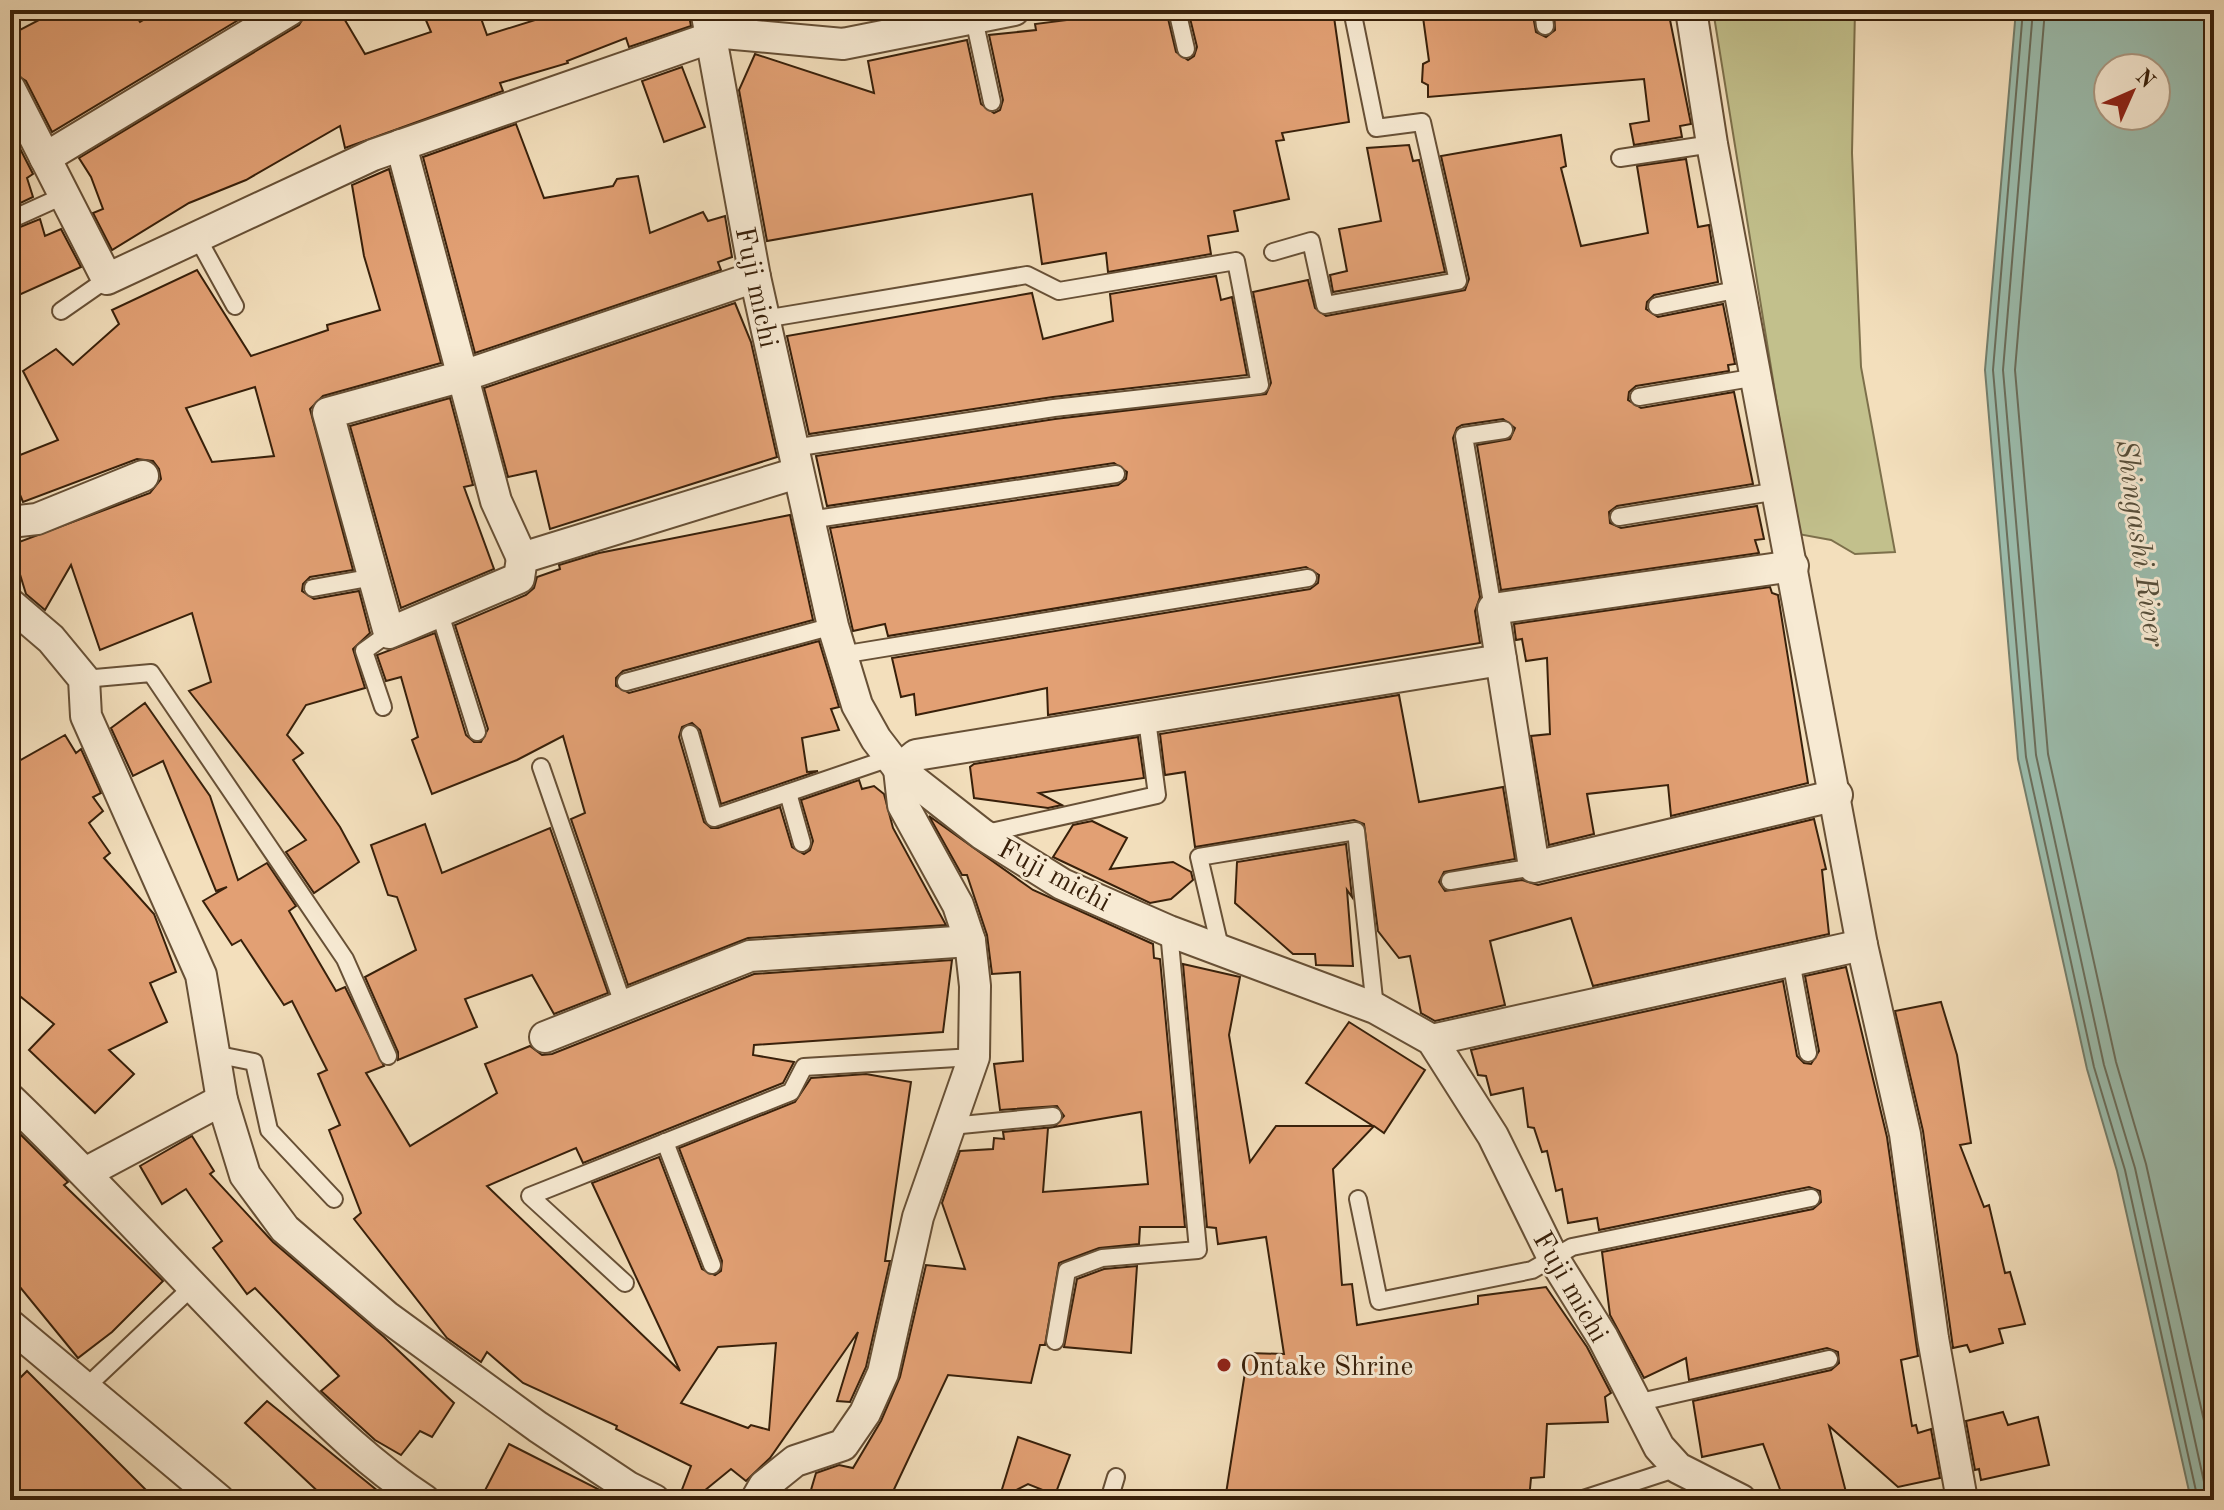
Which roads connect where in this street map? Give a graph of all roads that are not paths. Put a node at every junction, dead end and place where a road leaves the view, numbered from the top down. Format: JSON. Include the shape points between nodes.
{"nodes":[{"id":1,"x":290,"y":10,"type":"edge"},
{"id":2,"x":706,"y":10,"type":"edge"},
{"id":3,"x":1014,"y":10,"type":"edge"},
{"id":4,"x":1177,"y":10,"type":"edge"},
{"id":5,"x":1352,"y":10,"type":"edge"},
{"id":6,"x":1691,"y":10,"type":"edge"},
{"id":7,"x":974,"y":19,"type":"junction"},
{"id":8,"x":709,"y":40,"type":"junction"},
{"id":9,"x":1186,"y":49,"type":"dead end"},
{"id":10,"x":10,"y":89,"type":"edge"},
{"id":11,"x":992,"y":102,"type":"dead end"},
{"id":12,"x":1712,"y":144,"type":"junction"},
{"id":13,"x":401,"y":145,"type":"junction"},
{"id":14,"x":45,"y":158,"type":"junction"},
{"id":15,"x":1620,"y":158,"type":"dead end"},
{"id":16,"x":63,"y":196,"type":"junction"},
{"id":17,"x":10,"y":220,"type":"edge"},
{"id":18,"x":197,"y":237,"type":"junction"},
{"id":19,"x":1273,"y":252,"type":"dead end"},
{"id":20,"x":755,"y":277,"type":"junction"},
{"id":21,"x":107,"y":279,"type":"junction"},
{"id":22,"x":1740,"y":289,"type":"junction"},
{"id":23,"x":235,"y":306,"type":"dead end"},
{"id":24,"x":1657,"y":306,"type":"dead end"},
{"id":25,"x":61,"y":311,"type":"dead end"},
{"id":26,"x":764,"y":319,"type":"junction"},
{"id":27,"x":463,"y":376,"type":"junction"},
{"id":28,"x":1757,"y":377,"type":"junction"},
{"id":29,"x":1639,"y":397,"type":"dead end"},
{"id":30,"x":1504,"y":430,"type":"dead end"},
{"id":31,"x":795,"y":460,"type":"junction"},
{"id":32,"x":1116,"y":474,"type":"dead end"},
{"id":33,"x":143,"y":476,"type":"dead end"},
{"id":34,"x":1778,"y":491,"type":"junction"},
{"id":35,"x":1619,"y":517,"type":"dead end"},
{"id":36,"x":809,"y":520,"type":"junction"},
{"id":37,"x":10,"y":522,"type":"edge"},
{"id":38,"x":522,"y":558,"type":"junction"},
{"id":39,"x":1793,"y":566,"type":"junction"},
{"id":40,"x":374,"y":577,"type":"junction"},
{"id":41,"x":1308,"y":578,"type":"dead end"},
{"id":42,"x":313,"y":588,"type":"dead end"},
{"id":43,"x":10,"y":604,"type":"edge"},
{"id":44,"x":1493,"y":609,"type":"junction"},
{"id":45,"x":440,"y":614,"type":"junction"},
{"id":46,"x":833,"y":626,"type":"junction"},
{"id":47,"x":389,"y":633,"type":"junction"},
{"id":48,"x":841,"y":655,"type":"junction"},
{"id":49,"x":1501,"y":660,"type":"junction"},
{"id":50,"x":84,"y":679,"type":"junction"},
{"id":51,"x":626,"y":682,"type":"dead end"},
{"id":52,"x":383,"y":707,"type":"dead end"},
{"id":53,"x":1147,"y":720,"type":"junction"},
{"id":54,"x":477,"y":732,"type":"dead end"},
{"id":55,"x":690,"y":734,"type":"dead end"},
{"id":56,"x":894,"y":764,"type":"junction"},
{"id":57,"x":541,"y":767,"type":"dead end"},
{"id":58,"x":788,"y":793,"type":"junction"},
{"id":59,"x":1837,"y":795,"type":"junction"},
{"id":60,"x":982,"y":834,"type":"junction"},
{"id":61,"x":802,"y":843,"type":"dead end"},
{"id":62,"x":1534,"y":867,"type":"junction"},
{"id":63,"x":1450,"y":881,"type":"dead end"},
{"id":64,"x":1169,"y":931,"type":"junction"},
{"id":65,"x":970,"y":941,"type":"junction"},
{"id":66,"x":1862,"y":945,"type":"junction"},
{"id":67,"x":1220,"y":947,"type":"junction"},
{"id":68,"x":1791,"y":961,"type":"junction"},
{"id":69,"x":624,"y":1007,"type":"junction"},
{"id":70,"x":1375,"y":1008,"type":"junction"},
{"id":71,"x":545,"y":1037,"type":"dead end"},
{"id":72,"x":1432,"y":1040,"type":"junction"},
{"id":73,"x":1808,"y":1053,"type":"dead end"},
{"id":74,"x":214,"y":1054,"type":"junction"},
{"id":75,"x":388,"y":1056,"type":"dead end"},
{"id":76,"x":974,"y":1057,"type":"junction"},
{"id":77,"x":10,"y":1099,"type":"edge"},
{"id":78,"x":222,"y":1100,"type":"junction"},
{"id":79,"x":1053,"y":1116,"type":"dead end"},
{"id":80,"x":951,"y":1126,"type":"junction"},
{"id":81,"x":665,"y":1142,"type":"junction"},
{"id":82,"x":87,"y":1172,"type":"junction"},
{"id":83,"x":1811,"y":1198,"type":"dead end"},
{"id":84,"x":334,"y":1199,"type":"dead end"},
{"id":85,"x":1358,"y":1199,"type":"dead end"},
{"id":86,"x":1552,"y":1256,"type":"junction"},
{"id":87,"x":712,"y":1265,"type":"dead end"},
{"id":88,"x":625,"y":1283,"type":"dead end"},
{"id":89,"x":191,"y":1288,"type":"junction"},
{"id":90,"x":10,"y":1325,"type":"edge"},
{"id":91,"x":1055,"y":1341,"type":"dead end"},
{"id":92,"x":1829,"y":1359,"type":"dead end"},
{"id":93,"x":84,"y":1389,"type":"junction"},
{"id":94,"x":1636,"y":1403,"type":"junction"},
{"id":95,"x":1678,"y":1468,"type":"junction"},
{"id":96,"x":1116,"y":1477,"type":"dead end"},
{"id":97,"x":219,"y":1500,"type":"edge"},
{"id":98,"x":424,"y":1500,"type":"edge"},
{"id":99,"x":654,"y":1500,"type":"edge"},
{"id":100,"x":756,"y":1500,"type":"edge"},
{"id":101,"x":1109,"y":1500,"type":"edge"},
{"id":102,"x":1580,"y":1500,"type":"edge"},
{"id":103,"x":1741,"y":1500,"type":"edge"},
{"id":104,"x":1962,"y":1500,"type":"edge"}],
"edges":[{"from":1,"to":14,"type":"street"},
{"from":2,"to":8,"type":"street","name":"Fuji michi"},
{"from":3,"to":7,"type":"street"},
{"from":4,"to":9,"type":"lane"},
{"from":5,"to":19,"type":"lane","via":[[1376,128],[1422,122],[1458,281],[1325,305],[1311,241]]},
{"from":6,"to":12,"type":"street"},
{"from":7,"to":8,"type":"street","via":[[843,44],[724,33]]},
{"from":7,"to":11,"type":"lane"},
{"from":8,"to":13,"type":"street"},
{"from":8,"to":20,"type":"street","name":"Fuji michi"},
{"from":10,"to":14,"type":"street"},
{"from":12,"to":15,"type":"lane"},
{"from":12,"to":22,"type":"street"},
{"from":13,"to":18,"type":"street"},
{"from":13,"to":27,"type":"street"},
{"from":14,"to":16,"type":"street"},
{"from":16,"to":17,"type":"lane"},
{"from":16,"to":21,"type":"street"},
{"from":18,"to":21,"type":"street"},
{"from":18,"to":23,"type":"lane"},
{"from":20,"to":26,"type":"street","name":"Fuji michi"},
{"from":20,"to":27,"type":"street"},
{"from":21,"to":25,"type":"lane"},
{"from":22,"to":24,"type":"lane"},
{"from":22,"to":28,"type":"street"},
{"from":26,"to":31,"type":"street","name":"Fuji michi"},
{"from":26,"to":31,"type":"lane","via":[[1027,275],[1059,291],[1236,261],[1260,385],[1054,408]]},
{"from":27,"to":38,"type":"street","via":[[496,501]]},
{"from":27,"to":40,"type":"street","via":[[328,413]]},
{"from":28,"to":29,"type":"lane"},
{"from":28,"to":34,"type":"street"},
{"from":30,"to":44,"type":"lane","via":[[1464,436]]},
{"from":31,"to":36,"type":"street","name":"Fuji michi"},
{"from":31,"to":38,"type":"street"},
{"from":32,"to":36,"type":"lane"},
{"from":33,"to":37,"type":"street","via":[[37,519]]},
{"from":34,"to":35,"type":"lane"},
{"from":34,"to":39,"type":"street"},
{"from":36,"to":46,"type":"street","name":"Fuji michi"},
{"from":38,"to":45,"type":"street","via":[[519,578]]},
{"from":39,"to":44,"type":"street"},
{"from":39,"to":59,"type":"street"},
{"from":40,"to":42,"type":"lane"},
{"from":40,"to":47,"type":"street"},
{"from":41,"to":48,"type":"lane"},
{"from":43,"to":50,"type":"street","via":[[51,639]]},
{"from":44,"to":49,"type":"street"},
{"from":45,"to":47,"type":"street"},
{"from":45,"to":54,"type":"lane"},
{"from":46,"to":48,"type":"street","name":"Fuji michi"},
{"from":46,"to":51,"type":"lane"},
{"from":47,"to":52,"type":"lane","via":[[364,651]]},
{"from":48,"to":56,"type":"street","name":"Fuji michi","via":[[857,705]]},
{"from":49,"to":53,"type":"street"},
{"from":49,"to":62,"type":"street"},
{"from":50,"to":74,"type":"street","via":[[86,716],[201,975]]},
{"from":50,"to":75,"type":"lane","via":[[151,673],[345,959]]},
{"from":53,"to":56,"type":"street","via":[[916,755]]},
{"from":53,"to":60,"type":"lane","via":[[1157,795]]},
{"from":55,"to":58,"type":"lane","via":[[714,818]]},
{"from":56,"to":58,"type":"lane"},
{"from":56,"to":60,"type":"street","name":"Fuji michi"},
{"from":56,"to":65,"type":"street","via":[[903,805],[958,905]]},
{"from":57,"to":69,"type":"lane"},
{"from":58,"to":61,"type":"lane"},
{"from":59,"to":62,"type":"street"},
{"from":59,"to":66,"type":"street"},
{"from":60,"to":64,"type":"street","name":"Fuji michi","via":[[1062,884]]},
{"from":62,"to":63,"type":"lane"},
{"from":64,"to":67,"type":"street","name":"Fuji michi"},
{"from":64,"to":91,"type":"lane","via":[[1198,1250],[1102,1258],[1067,1271]]},
{"from":65,"to":69,"type":"street","via":[[750,956]]},
{"from":65,"to":76,"type":"street"},
{"from":66,"to":68,"type":"street"},
{"from":66,"to":104,"type":"street","via":[[1905,1134]]},
{"from":67,"to":70,"type":"street","name":"Fuji michi"},
{"from":67,"to":70,"type":"lane","via":[[1199,857],[1356,831]]},
{"from":68,"to":72,"type":"street"},
{"from":68,"to":73,"type":"lane"},
{"from":69,"to":71,"type":"street"},
{"from":70,"to":72,"type":"street","name":"Fuji michi"},
{"from":72,"to":86,"type":"street","name":"Fuji michi","via":[[1493,1136]]},
{"from":74,"to":78,"type":"street"},
{"from":74,"to":84,"type":"lane","via":[[254,1062],[269,1130]]},
{"from":76,"to":80,"type":"street"},
{"from":76,"to":81,"type":"lane","via":[[804,1067],[791,1092]]},
{"from":77,"to":82,"type":"street"},
{"from":78,"to":82,"type":"street"},
{"from":78,"to":99,"type":"street","via":[[245,1175],[285,1229],[386,1316],[538,1427]]},
{"from":79,"to":80,"type":"lane"},
{"from":80,"to":100,"type":"street","via":[[918,1217],[883,1373],[865,1413],[843,1445],[795,1461],[764,1486]]},
{"from":81,"to":87,"type":"lane"},
{"from":81,"to":88,"type":"lane","via":[[530,1196]]},
{"from":82,"to":89,"type":"street"},
{"from":83,"to":86,"type":"lane","via":[[1572,1247]]},
{"from":85,"to":86,"type":"lane","via":[[1379,1301],[1532,1270]]},
{"from":86,"to":94,"type":"street","name":"Fuji michi"},
{"from":89,"to":93,"type":"lane"},
{"from":89,"to":98,"type":"street","via":[[337,1433]]},
{"from":90,"to":93,"type":"street"},
{"from":92,"to":94,"type":"lane"},
{"from":93,"to":97,"type":"street"},
{"from":94,"to":95,"type":"street","name":"Fuji michi","via":[[1659,1447]]},
{"from":95,"to":102,"type":"lane"},
{"from":95,"to":103,"type":"street","name":"Fuji michi"},
{"from":96,"to":101,"type":"lane"}]}
